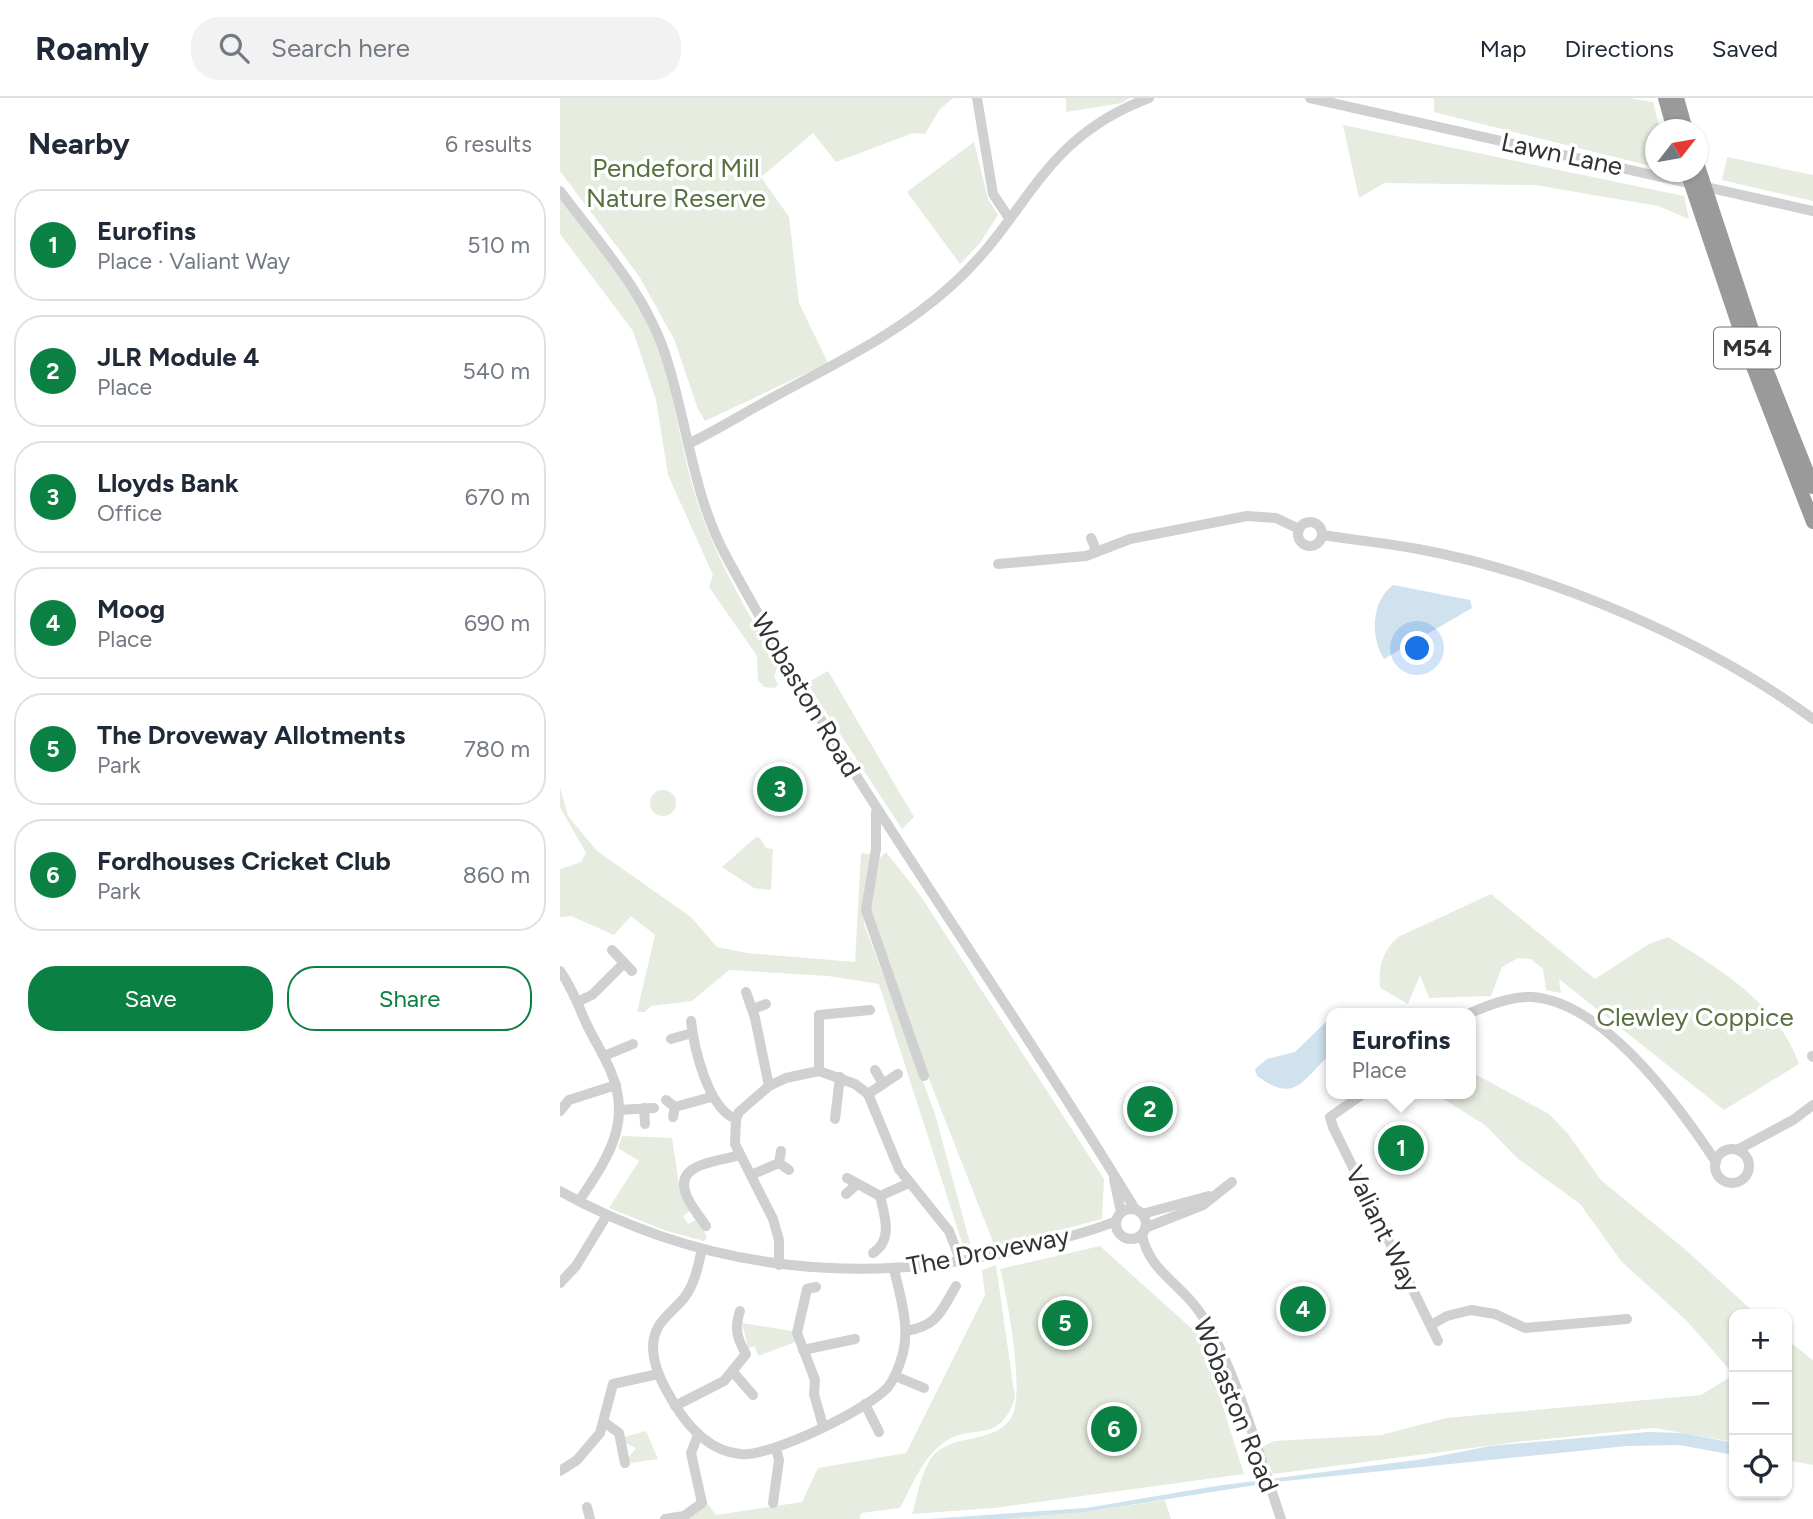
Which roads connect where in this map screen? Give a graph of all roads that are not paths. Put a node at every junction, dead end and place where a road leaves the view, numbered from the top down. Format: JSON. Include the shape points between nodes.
{"nodes":[{"id":1,"x":977,"y":98,"type":"edge"},
{"id":2,"x":1149,"y":98,"type":"edge"},
{"id":3,"x":1310,"y":98,"type":"edge"},
{"id":4,"x":1665,"y":98,"type":"edge"},
{"id":5,"x":1677,"y":98,"type":"edge"},
{"id":6,"x":1671,"y":119,"type":"edge"},
{"id":7,"x":1683,"y":119,"type":"edge"},
{"id":8,"x":1690,"y":182,"type":"edge"},
{"id":9,"x":1703,"y":182,"type":"edge"},
{"id":10,"x":560,"y":191,"type":"edge"},
{"id":11,"x":1813,"y":211,"type":"edge"},
{"id":12,"x":1009,"y":218,"type":"junction"},
{"id":13,"x":688,"y":444,"type":"junction"},
{"id":14,"x":1799,"y":453,"type":"junction"},
{"id":15,"x":1813,"y":481,"type":"edge"},
{"id":16,"x":1813,"y":487,"type":"edge"},
{"id":17,"x":1813,"y":522,"type":"edge"},
{"id":18,"x":1299,"y":529,"type":"junction"},
{"id":19,"x":1322,"y":535,"type":"junction"},
{"id":20,"x":1091,"y":538,"type":"dead end"},
{"id":21,"x":1097,"y":552,"type":"junction"},
{"id":22,"x":998,"y":564,"type":"dead end"},
{"id":23,"x":1813,"y":719,"type":"edge"},
{"id":24,"x":876,"y":812,"type":"junction"},
{"id":25,"x":612,"y":950,"type":"dead end"},
{"id":26,"x":560,"y":971,"type":"edge"},
{"id":27,"x":746,"y":992,"type":"dead end"},
{"id":28,"x":579,"y":1001,"type":"junction"},
{"id":29,"x":766,"y":1004,"type":"dead end"},
{"id":30,"x":753,"y":1009,"type":"junction"},
{"id":31,"x":870,"y":1010,"type":"dead end"},
{"id":32,"x":1476,"y":1011,"type":"edge"},
{"id":33,"x":691,"y":1021,"type":"dead end"},
{"id":34,"x":692,"y":1033,"type":"junction"},
{"id":35,"x":671,"y":1039,"type":"dead end"},
{"id":36,"x":633,"y":1044,"type":"dead end"},
{"id":37,"x":604,"y":1056,"type":"junction"},
{"id":38,"x":875,"y":1070,"type":"dead end"},
{"id":39,"x":819,"y":1071,"type":"junction"},
{"id":40,"x":898,"y":1074,"type":"dead end"},
{"id":41,"x":924,"y":1076,"type":"dead end"},
{"id":42,"x":840,"y":1077,"type":"junction"},
{"id":43,"x":883,"y":1084,"type":"junction"},
{"id":44,"x":616,"y":1085,"type":"junction"},
{"id":45,"x":769,"y":1086,"type":"junction"},
{"id":46,"x":560,"y":1093,"type":"edge"},
{"id":47,"x":868,"y":1094,"type":"junction"},
{"id":48,"x":712,"y":1097,"type":"junction"},
{"id":49,"x":836,"y":1099,"type":"junction"},
{"id":50,"x":1356,"y":1099,"type":"edge"},
{"id":51,"x":569,"y":1100,"type":"junction"},
{"id":52,"x":849,"y":1102,"type":"dead end"},
{"id":53,"x":1813,"y":1105,"type":"edge"},
{"id":54,"x":671,"y":1108,"type":"dead end"},
{"id":55,"x":619,"y":1110,"type":"junction"},
{"id":56,"x":560,"y":1111,"type":"edge"},
{"id":57,"x":1813,"y":1117,"type":"edge"},
{"id":58,"x":736,"y":1119,"type":"junction"},
{"id":59,"x":835,"y":1119,"type":"dead end"},
{"id":60,"x":1793,"y":1120,"type":"junction"},
{"id":61,"x":645,"y":1124,"type":"dead end"},
{"id":62,"x":1699,"y":1137,"type":"junction"},
{"id":63,"x":1761,"y":1138,"type":"junction"},
{"id":64,"x":1737,"y":1150,"type":"junction"},
{"id":65,"x":780,"y":1151,"type":"dead end"},
{"id":66,"x":1722,"y":1152,"type":"junction"},
{"id":67,"x":738,"y":1154,"type":"junction"},
{"id":68,"x":1716,"y":1162,"type":"junction"},
{"id":69,"x":1748,"y":1162,"type":"junction"},
{"id":70,"x":779,"y":1163,"type":"junction"},
{"id":71,"x":789,"y":1170,"type":"dead end"},
{"id":72,"x":1112,"y":1172,"type":"junction"},
{"id":73,"x":751,"y":1175,"type":"junction"},
{"id":74,"x":1232,"y":1182,"type":"dead end"},
{"id":75,"x":909,"y":1183,"type":"junction"},
{"id":76,"x":560,"y":1191,"type":"edge"},
{"id":77,"x":846,"y":1194,"type":"dead end"},
{"id":78,"x":1217,"y":1194,"type":"junction"},
{"id":79,"x":880,"y":1196,"type":"junction"},
{"id":80,"x":579,"y":1201,"type":"junction"},
{"id":81,"x":1139,"y":1212,"type":"junction"},
{"id":82,"x":607,"y":1215,"type":"junction"},
{"id":83,"x":1118,"y":1221,"type":"junction"},
{"id":84,"x":706,"y":1226,"type":"dead end"},
{"id":85,"x":1143,"y":1231,"type":"junction"},
{"id":86,"x":1128,"y":1239,"type":"junction"},
{"id":87,"x":702,"y":1249,"type":"junction"},
{"id":88,"x":879,"y":1252,"type":"dead end"},
{"id":89,"x":961,"y":1262,"type":"junction"},
{"id":90,"x":779,"y":1265,"type":"junction"},
{"id":91,"x":894,"y":1269,"type":"junction"},
{"id":92,"x":560,"y":1283,"type":"edge"},
{"id":93,"x":956,"y":1286,"type":"dead end"},
{"id":94,"x":816,"y":1287,"type":"dead end"},
{"id":95,"x":1185,"y":1294,"type":"junction"},
{"id":96,"x":740,"y":1311,"type":"dead end"},
{"id":97,"x":1627,"y":1319,"type":"dead end"},
{"id":98,"x":1430,"y":1325,"type":"junction"},
{"id":99,"x":906,"y":1331,"type":"junction"},
{"id":100,"x":855,"y":1339,"type":"dead end"},
{"id":101,"x":1438,"y":1341,"type":"dead end"},
{"id":102,"x":803,"y":1350,"type":"junction"},
{"id":103,"x":733,"y":1372,"type":"junction"},
{"id":104,"x":658,"y":1374,"type":"junction"},
{"id":105,"x":895,"y":1376,"type":"junction"},
{"id":106,"x":924,"y":1388,"type":"dead end"},
{"id":107,"x":753,"y":1395,"type":"dead end"},
{"id":108,"x":865,"y":1404,"type":"junction"},
{"id":109,"x":675,"y":1406,"type":"junction"},
{"id":110,"x":604,"y":1422,"type":"junction"},
{"id":111,"x":823,"y":1426,"type":"junction"},
{"id":112,"x":879,"y":1432,"type":"dead end"},
{"id":113,"x":698,"y":1434,"type":"junction"},
{"id":114,"x":776,"y":1449,"type":"junction"},
{"id":115,"x":625,"y":1463,"type":"dead end"},
{"id":116,"x":560,"y":1471,"type":"edge"},
{"id":117,"x":773,"y":1503,"type":"dead end"},
{"id":118,"x":587,"y":1507,"type":"dead end"},
{"id":119,"x":590,"y":1519,"type":"edge"},
{"id":120,"x":665,"y":1519,"type":"edge"},
{"id":121,"x":1281,"y":1519,"type":"edge"}],
"edges":[{"from":1,"to":12,"type":"street","via":[[993,194]]},
{"from":2,"to":12,"type":"street","via":[[1086,130],[1050,163]]},
{"from":3,"to":11,"type":"street","name":"Lawn Lane"},
{"from":4,"to":6,"type":"highway"},
{"from":5,"to":7,"type":"highway"},
{"from":8,"to":17,"type":"highway","number":"M54","via":[[1750,359]]},
{"from":9,"to":14,"type":"highway","number":"M54","via":[[1755,339]]},
{"from":10,"to":13,"type":"street","name":"Wobaston Road","via":[[647,311],[668,361]]},
{"from":12,"to":13,"type":"street","via":[[977,262],[902,325],[841,364]]},
{"from":13,"to":24,"type":"street","name":"Wobaston Road","via":[[699,493],[724,553],[796,683]]},
{"from":14,"to":15,"type":"highway"},
{"from":14,"to":16,"type":"highway","number":"M54"},
{"from":18,"to":19,"type":"street","via":[[1314,522]]},
{"from":18,"to":19,"type":"street","via":[[1299,539],[1307,545],[1317,544]]},
{"from":18,"to":21,"type":"street","via":[[1276,518],[1247,516],[1130,539]]},
{"from":19,"to":23,"type":"street","via":[[1464,560],[1587,600],[1704,653]]},
{"from":20,"to":21,"type":"street"},
{"from":21,"to":22,"type":"street","via":[[1069,559]]},
{"from":24,"to":41,"type":"street","via":[[876,849],[866,910]]},
{"from":24,"to":72,"type":"street","name":"Wobaston Road"},
{"from":25,"to":28,"type":"street","via":[[628,967]]},
{"from":26,"to":28,"type":"street"},
{"from":27,"to":30,"type":"street"},
{"from":28,"to":37,"type":"street"},
{"from":29,"to":30,"type":"street"},
{"from":30,"to":45,"type":"street"},
{"from":31,"to":39,"type":"street","via":[[817,1011],[822,1026]]},
{"from":32,"to":62,"type":"street","via":[[1531,997],[1575,1010],[1625,1051]]},
{"from":33,"to":34,"type":"street"},
{"from":34,"to":35,"type":"street"},
{"from":34,"to":48,"type":"street"},
{"from":36,"to":37,"type":"street"},
{"from":37,"to":44,"type":"street"},
{"from":38,"to":43,"type":"street"},
{"from":39,"to":42,"type":"street"},
{"from":39,"to":45,"type":"street"},
{"from":40,"to":43,"type":"street"},
{"from":42,"to":47,"type":"street"},
{"from":42,"to":49,"type":"street"},
{"from":43,"to":47,"type":"street"},
{"from":44,"to":51,"type":"street"},
{"from":44,"to":55,"type":"street"},
{"from":45,"to":58,"type":"street"},
{"from":46,"to":51,"type":"street"},
{"from":47,"to":75,"type":"street"},
{"from":48,"to":54,"type":"street"},
{"from":48,"to":58,"type":"street"},
{"from":49,"to":52,"type":"street"},
{"from":49,"to":59,"type":"street"},
{"from":50,"to":98,"type":"street","name":"Valiant Way","via":[[1330,1117]]},
{"from":51,"to":56,"type":"street"},
{"from":53,"to":60,"type":"street"},
{"from":55,"to":61,"type":"street","via":[[649,1108]]},
{"from":55,"to":80,"type":"street","via":[[615,1142]]},
{"from":57,"to":60,"type":"street"},
{"from":58,"to":67,"type":"street"},
{"from":60,"to":63,"type":"street"},
{"from":62,"to":66,"type":"street"},
{"from":62,"to":68,"type":"street"},
{"from":63,"to":64,"type":"street"},
{"from":63,"to":69,"type":"street"},
{"from":64,"to":66,"type":"street"},
{"from":64,"to":69,"type":"street"},
{"from":65,"to":70,"type":"street"},
{"from":66,"to":68,"type":"street"},
{"from":67,"to":73,"type":"street"},
{"from":67,"to":84,"type":"street","via":[[695,1167],[686,1178],[684,1190],[693,1217]]},
{"from":68,"to":69,"type":"street","via":[[1717,1174],[1730,1183],[1744,1177]]},
{"from":70,"to":71,"type":"street"},
{"from":70,"to":73,"type":"street"},
{"from":72,"to":81,"type":"street","name":"Wobaston Road"},
{"from":72,"to":83,"type":"street","name":"Wobaston Road"},
{"from":73,"to":90,"type":"street","via":[[773,1219]]},
{"from":74,"to":78,"type":"street"},
{"from":75,"to":79,"type":"street"},
{"from":75,"to":89,"type":"street","via":[[949,1231]]},
{"from":76,"to":80,"type":"street","name":"The Droveway"},
{"from":77,"to":79,"type":"street","via":[[851,1181]]},
{"from":78,"to":81,"type":"street","name":"The Droveway"},
{"from":78,"to":85,"type":"street","via":[[1203,1205]]},
{"from":79,"to":88,"type":"street","via":[[886,1222]]},
{"from":80,"to":82,"type":"street","name":"The Droveway"},
{"from":81,"to":83,"type":"street","name":"The Droveway"},
{"from":81,"to":85,"type":"street","name":"Wobaston Road"},
{"from":82,"to":87,"type":"street","name":"The Droveway"},
{"from":82,"to":92,"type":"street"},
{"from":83,"to":86,"type":"street","name":"Wobaston Road"},
{"from":83,"to":89,"type":"street","name":"The Droveway","via":[[1094,1231]]},
{"from":85,"to":86,"type":"street"},
{"from":85,"to":95,"type":"street","name":"Wobaston Road","via":[[1145,1251]]},
{"from":86,"to":95,"type":"street","name":"Wobaston Road","via":[[1152,1272]]},
{"from":87,"to":90,"type":"street","name":"The Droveway"},
{"from":87,"to":104,"type":"street","via":[[695,1278],[684,1298],[661,1320],[654,1337]]},
{"from":89,"to":91,"type":"street","name":"The Droveway"},
{"from":90,"to":91,"type":"street","name":"The Droveway"},
{"from":91,"to":99,"type":"street"},
{"from":93,"to":99,"type":"street","via":[[935,1321]]},
{"from":94,"to":102,"type":"street","via":[[807,1289],[797,1328]]},
{"from":95,"to":121,"type":"street","name":"Wobaston Road","via":[[1212,1334]]},
{"from":96,"to":103,"type":"street","via":[[736,1335],[750,1352]]},
{"from":97,"to":98,"type":"street","via":[[1525,1328],[1495,1314],[1471,1310]]},
{"from":98,"to":101,"type":"street","name":"Valiant Way"},
{"from":99,"to":105,"type":"street"},
{"from":100,"to":102,"type":"street"},
{"from":102,"to":111,"type":"street","via":[[815,1380]]},
{"from":103,"to":107,"type":"street"},
{"from":103,"to":109,"type":"street"},
{"from":104,"to":109,"type":"street"},
{"from":104,"to":110,"type":"street","via":[[613,1384]]},
{"from":105,"to":106,"type":"street"},
{"from":105,"to":108,"type":"street"},
{"from":108,"to":111,"type":"street"},
{"from":108,"to":112,"type":"street"},
{"from":109,"to":113,"type":"street"},
{"from":110,"to":115,"type":"street","via":[[616,1428],[629,1448]]},
{"from":110,"to":116,"type":"street","via":[[589,1447]]},
{"from":111,"to":114,"type":"street"},
{"from":113,"to":114,"type":"street","via":[[733,1453],[750,1455]]},
{"from":113,"to":120,"type":"street","via":[[691,1454],[702,1503],[684,1516]]},
{"from":114,"to":117,"type":"street","via":[[779,1460]]},
{"from":118,"to":119,"type":"street"}]}
